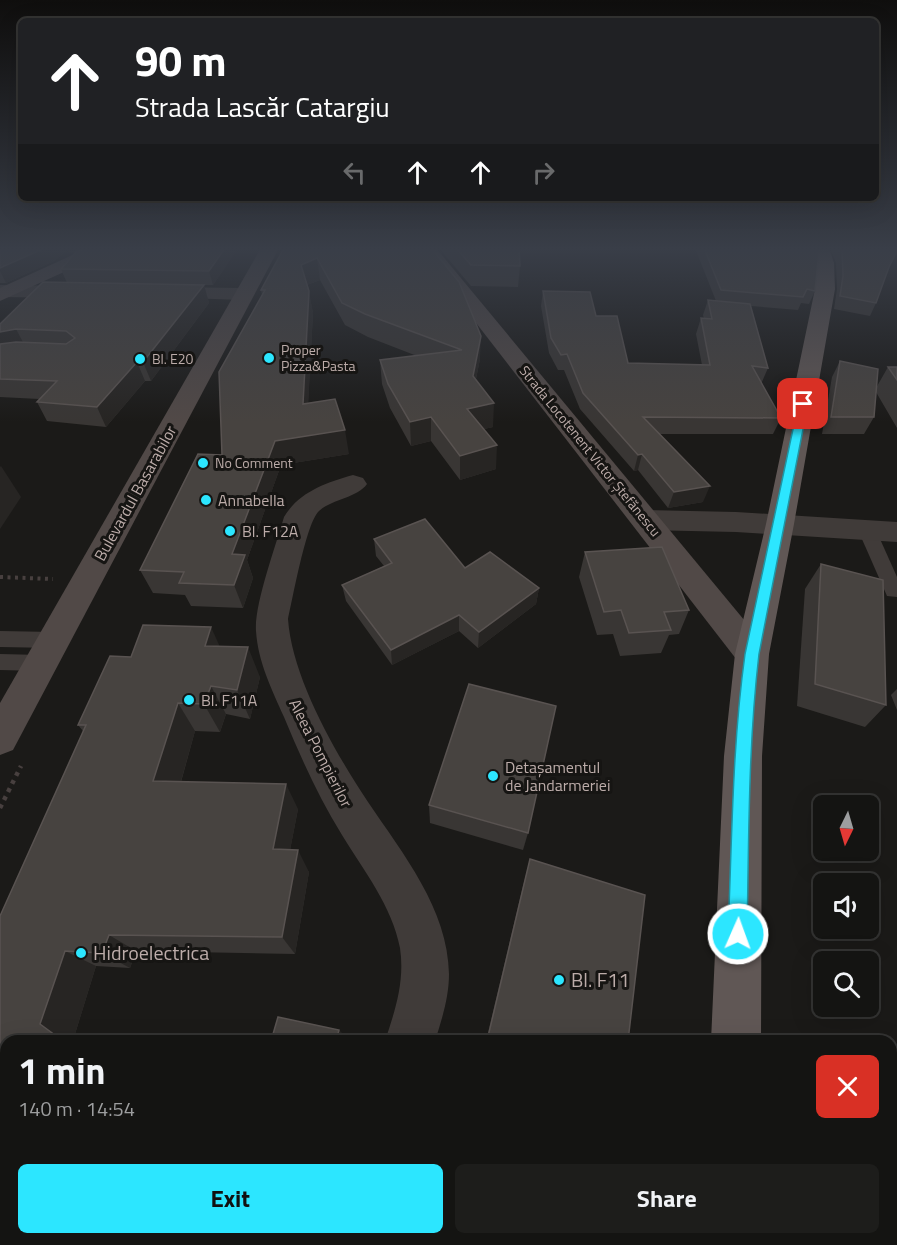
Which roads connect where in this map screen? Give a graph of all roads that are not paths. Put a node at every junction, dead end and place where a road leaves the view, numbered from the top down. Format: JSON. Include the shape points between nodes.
{"nodes":[{"id":1,"x":237,"y":306,"type":"edge"},
{"id":2,"x":474,"y":306,"type":"edge"},
{"id":3,"x":822,"y":306,"type":"edge"},
{"id":4,"x":353,"y":484,"type":"dead end"},
{"id":5,"x":645,"y":520,"type":"junction"},
{"id":6,"x":780,"y":524,"type":"junction"},
{"id":7,"x":867,"y":530,"type":"junction"},
{"id":8,"x":897,"y":532,"type":"edge"},
{"id":9,"x":894,"y":591,"type":"dead end"},
{"id":10,"x":0,"y":639,"type":"edge"},
{"id":11,"x":48,"y":652,"type":"junction"},
{"id":12,"x":752,"y":654,"type":"junction"},
{"id":13,"x":0,"y":662,"type":"edge"},
{"id":14,"x":0,"y":738,"type":"edge"},
{"id":15,"x":412,"y":1035,"type":"edge"},
{"id":16,"x":736,"y":1035,"type":"edge"}],
"edges":[{"from":1,"to":11,"type":"main road","name":"Bulevardul Basarabilor"},
{"from":2,"to":5,"type":"main road","name":"Strada Locotenent Victor Ștefănescu"},
{"from":3,"to":6,"type":"main road"},
{"from":4,"to":15,"type":"street","name":"Aleea Pompierilor","via":[[315,499],[298,517],[272,619],[272,636],[279,665],[333,781],[398,881],[413,913],[425,967],[422,1001]]},
{"from":5,"to":6,"type":"street"},
{"from":5,"to":12,"type":"main road","name":"Strada Locotenent Victor Ștefănescu"},
{"from":6,"to":7,"type":"street"},
{"from":6,"to":12,"type":"main road"},
{"from":7,"to":8,"type":"street"},
{"from":7,"to":9,"type":"lane"},
{"from":10,"to":11,"type":"lane"},
{"from":11,"to":13,"type":"lane"},
{"from":11,"to":14,"type":"main road","name":"Bulevardul Basarabilor"},
{"from":12,"to":16,"type":"main road","via":[[743,756]]}]}
